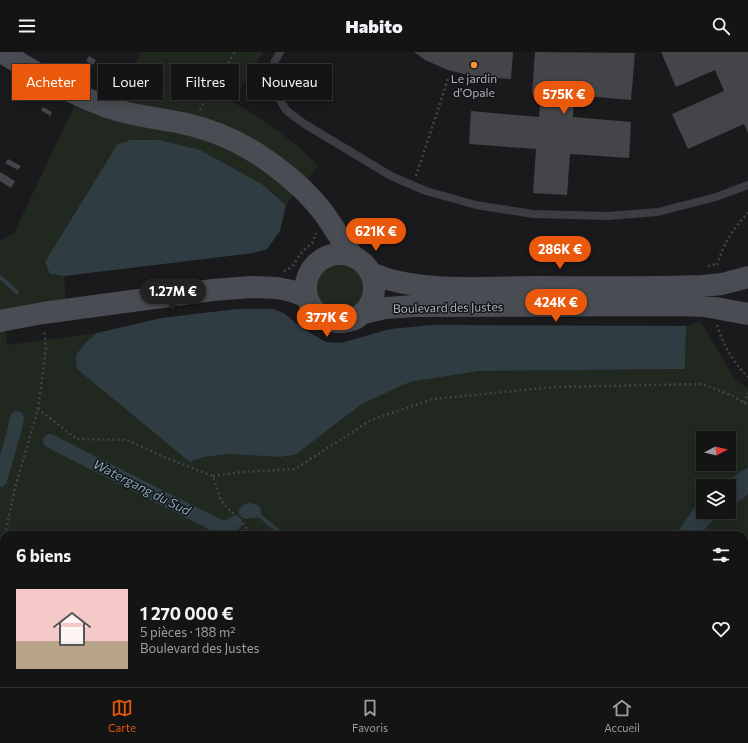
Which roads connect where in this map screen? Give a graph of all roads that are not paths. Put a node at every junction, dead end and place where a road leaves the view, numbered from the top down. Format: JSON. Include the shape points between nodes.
{"nodes":[{"id":1,"x":1,"y":52,"type":"edge"},
{"id":2,"x":280,"y":52,"type":"edge"},
{"id":3,"x":748,"y":185,"type":"edge"},
{"id":4,"x":354,"y":257,"type":"junction"},
{"id":5,"x":371,"y":273,"type":"junction"},
{"id":6,"x":748,"y":278,"type":"edge"},
{"id":7,"x":307,"y":297,"type":"junction"},
{"id":8,"x":364,"y":313,"type":"junction"},
{"id":9,"x":748,"y":314,"type":"edge"},
{"id":10,"x":0,"y":321,"type":"edge"}],
"edges":[{"from":1,"to":4,"type":"street","via":[[98,103],[128,113],[198,127],[250,149],[285,174],[310,197]]},
{"from":2,"to":3,"type":"lane","via":[[275,61],[273,76],[278,96],[287,111],[391,176],[426,191],[476,205],[533,214],[608,216],[658,212],[716,197]]},
{"from":4,"to":5,"type":"street"},
{"from":4,"to":7,"type":"street","via":[[334,254],[316,264],[306,282]]},
{"from":5,"to":6,"type":"street","name":"Boulevard des Justes","via":[[400,283],[448,288],[702,286]]},
{"from":5,"to":8,"type":"street","via":[[374,294],[370,306]]},
{"from":7,"to":8,"type":"street","via":[[316,313],[331,322],[349,322]]},
{"from":7,"to":10,"type":"street","via":[[277,288],[213,290]]},
{"from":8,"to":9,"type":"street","name":"Boulevard des Justes","via":[[385,308],[415,306],[686,305]]}]}
